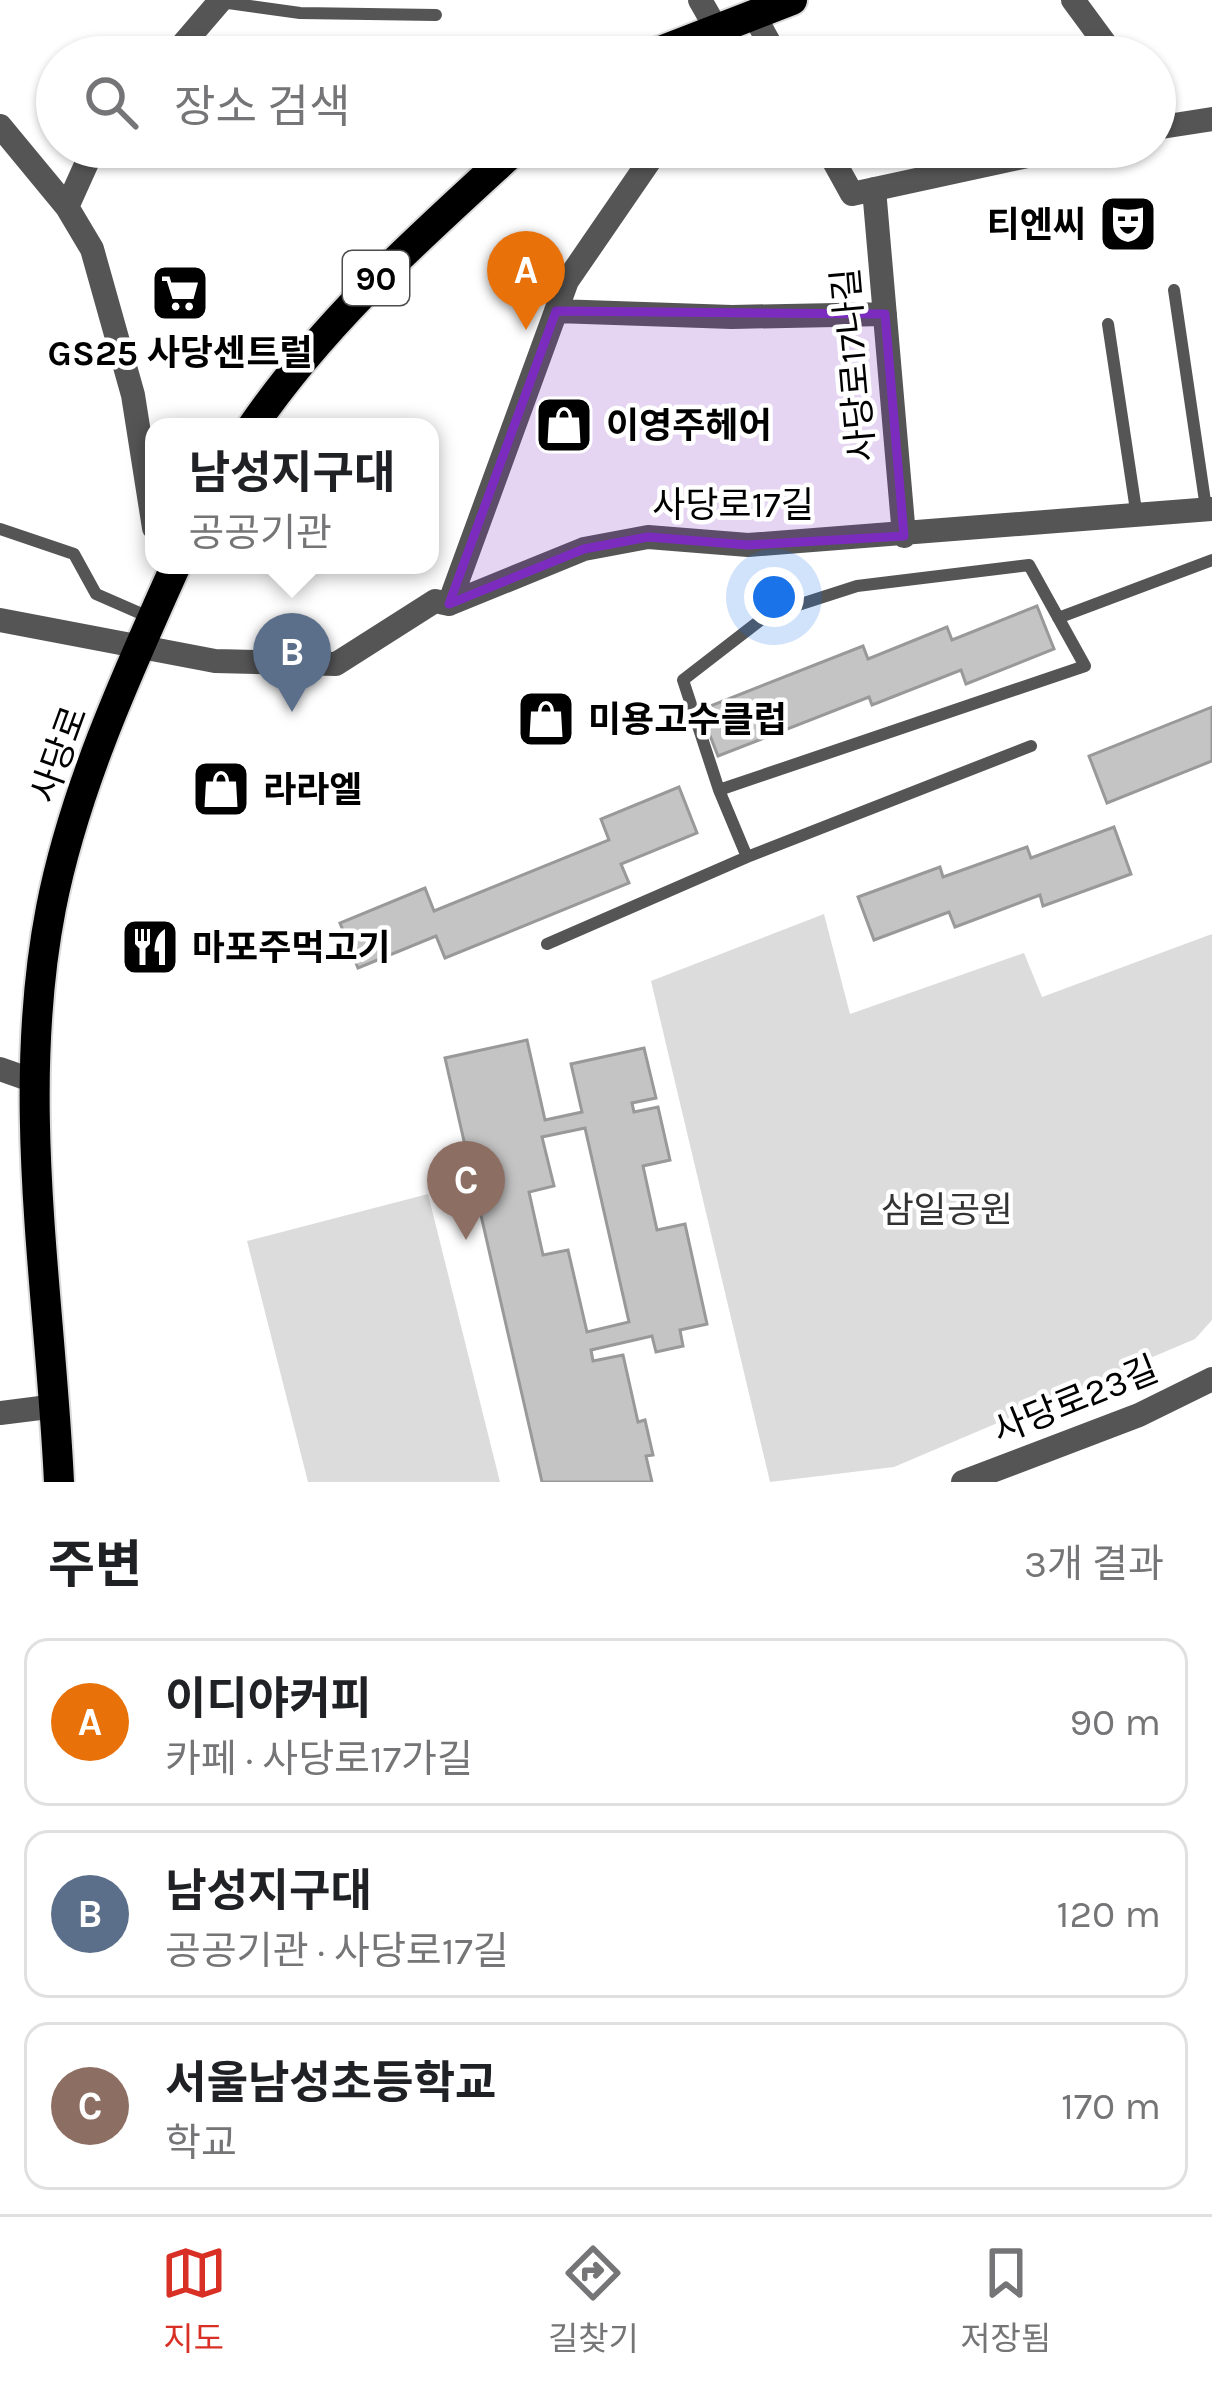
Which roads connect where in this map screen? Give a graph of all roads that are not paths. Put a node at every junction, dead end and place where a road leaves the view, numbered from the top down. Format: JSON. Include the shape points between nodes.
{"nodes":[{"id":1,"x":700,"y":0,"type":"edge"},
{"id":2,"x":792,"y":0,"type":"edge"},
{"id":3,"x":1073,"y":0,"type":"edge"},
{"id":4,"x":220,"y":1,"type":"edge"},
{"id":5,"x":436,"y":15,"type":"dead end"},
{"id":6,"x":755,"y":17,"type":"junction"},
{"id":7,"x":716,"y":28,"type":"junction"},
{"id":8,"x":190,"y":36,"type":"edge"},
{"id":9,"x":698,"y":36,"type":"edge"},
{"id":10,"x":765,"y":36,"type":"edge"},
{"id":11,"x":1100,"y":36,"type":"edge"},
{"id":12,"x":1212,"y":119,"type":"edge"},
{"id":13,"x":1176,"y":121,"type":"edge"},
{"id":14,"x":0,"y":126,"type":"edge"},
{"id":15,"x":85,"y":168,"type":"edge"},
{"id":16,"x":495,"y":168,"type":"edge"},
{"id":17,"x":645,"y":168,"type":"edge"},
{"id":18,"x":838,"y":168,"type":"edge"},
{"id":19,"x":972,"y":168,"type":"edge"},
{"id":20,"x":874,"y":189,"type":"junction"},
{"id":21,"x":68,"y":207,"type":"junction"},
{"id":22,"x":1174,"y":290,"type":"dead end"},
{"id":23,"x":556,"y":311,"type":"junction"},
{"id":24,"x":885,"y":314,"type":"junction"},
{"id":25,"x":1108,"y":324,"type":"dead end"},
{"id":26,"x":258,"y":418,"type":"edge"},
{"id":27,"x":145,"y":471,"type":"edge"},
{"id":28,"x":1209,"y":509,"type":"edge"},
{"id":29,"x":1137,"y":518,"type":"junction"},
{"id":30,"x":0,"y":529,"type":"edge"},
{"id":31,"x":904,"y":536,"type":"junction"},
{"id":32,"x":1212,"y":560,"type":"edge"},
{"id":33,"x":158,"y":597,"type":"edge"},
{"id":34,"x":449,"y":604,"type":"junction"},
{"id":35,"x":1058,"y":618,"type":"junction"},
{"id":36,"x":0,"y":620,"type":"edge"},
{"id":37,"x":1031,"y":746,"type":"dead end"},
{"id":38,"x":719,"y":790,"type":"junction"},
{"id":39,"x":747,"y":856,"type":"junction"},
{"id":40,"x":547,"y":944,"type":"dead end"},
{"id":41,"x":0,"y":1069,"type":"edge"},
{"id":42,"x":34,"y":1081,"type":"junction"},
{"id":43,"x":1212,"y":1379,"type":"edge"},
{"id":44,"x":56,"y":1406,"type":"junction"},
{"id":45,"x":0,"y":1413,"type":"edge"},
{"id":46,"x":59,"y":1482,"type":"edge"},
{"id":47,"x":963,"y":1482,"type":"edge"}],
"edges":[{"from":1,"to":7,"type":"street"},
{"from":2,"to":6,"type":"main road"},
{"from":3,"to":11,"type":"street"},
{"from":4,"to":5,"type":"lane","via":[[300,13]]},
{"from":4,"to":8,"type":"street"},
{"from":6,"to":7,"type":"main road"},
{"from":6,"to":10,"type":"street"},
{"from":7,"to":9,"type":"main road"},
{"from":12,"to":13,"type":"street"},
{"from":14,"to":21,"type":"street"},
{"from":15,"to":21,"type":"street"},
{"from":16,"to":26,"type":"main road","number":"90","via":[[364,289]]},
{"from":17,"to":23,"type":"street","via":[[567,281]]},
{"from":18,"to":20,"type":"street","via":[[852,194]]},
{"from":19,"to":20,"type":"street"},
{"from":20,"to":24,"type":"street","name":"사당로17나길"},
{"from":21,"to":27,"type":"street","via":[[92,248]]},
{"from":22,"to":28,"type":"lane"},
{"from":23,"to":24,"type":"street"},
{"from":23,"to":34,"type":"street"},
{"from":24,"to":31,"type":"street","name":"사당로17나길"},
{"from":25,"to":29,"type":"lane"},
{"from":28,"to":29,"type":"street","name":"사당로17길"},
{"from":29,"to":31,"type":"street","name":"사당로17길"},
{"from":30,"to":33,"type":"lane","via":[[74,554],[96,594]]},
{"from":31,"to":34,"type":"street","name":"사당로17길","via":[[748,545],[648,537],[584,549]]},
{"from":32,"to":35,"type":"lane"},
{"from":33,"to":34,"type":"street","name":"사당로17길","via":[[215,661],[335,664],[435,601]]},
{"from":33,"to":36,"type":"street","name":"사당로17길"},
{"from":33,"to":42,"type":"main road","name":"사당로","via":[[69,836],[51,908]]},
{"from":35,"to":38,"type":"lane","via":[[1085,666]]},
{"from":35,"to":38,"type":"lane","via":[[1029,565],[857,586],[767,615],[682,680]]},
{"from":37,"to":39,"type":"lane"},
{"from":38,"to":39,"type":"lane"},
{"from":39,"to":40,"type":"lane"},
{"from":41,"to":42,"type":"street"},
{"from":42,"to":44,"type":"main road","name":"사당로"},
{"from":43,"to":47,"type":"street","name":"사당로23길"},
{"from":44,"to":45,"type":"street"},
{"from":44,"to":46,"type":"main road","name":"사당로"}]}
